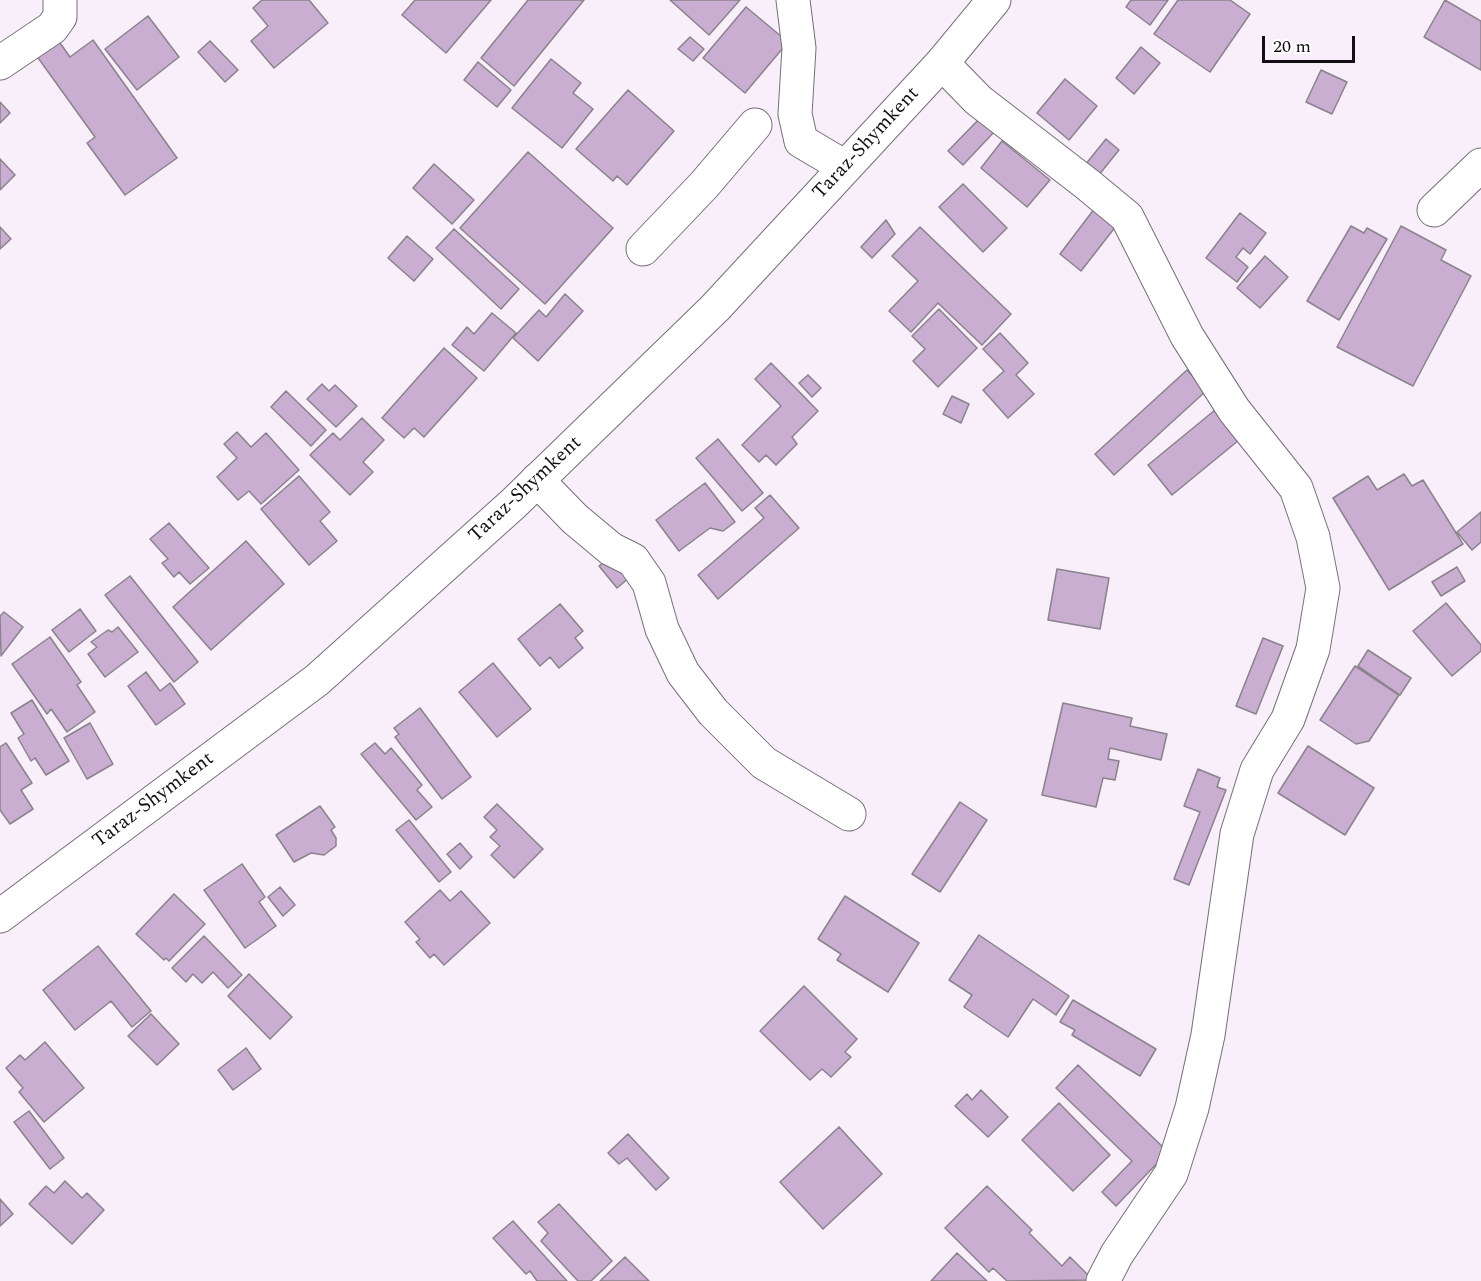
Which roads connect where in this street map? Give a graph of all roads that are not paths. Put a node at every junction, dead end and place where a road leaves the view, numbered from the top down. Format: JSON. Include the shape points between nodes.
{"nodes":[{"id":1,"x":60,"y":0,"type":"edge"},
{"id":2,"x":793,"y":0,"type":"edge"},
{"id":3,"x":994,"y":0,"type":"edge"},
{"id":4,"x":0,"y":63,"type":"edge"},
{"id":5,"x":942,"y":63,"type":"junction"},
{"id":6,"x":755,"y":126,"type":"dead end"},
{"id":7,"x":1481,"y":165,"type":"edge"},
{"id":8,"x":845,"y":167,"type":"junction"},
{"id":9,"x":1434,"y":210,"type":"dead end"},
{"id":10,"x":643,"y":249,"type":"dead end"},
{"id":11,"x":537,"y":480,"type":"junction"},
{"id":12,"x":849,"y":814,"type":"dead end"},
{"id":13,"x":0,"y":916,"type":"edge"},
{"id":14,"x":1103,"y":1281,"type":"edge"}],
"edges":[{"from":1,"to":4,"type":"street","via":[[60,17],[52,28]]},
{"from":2,"to":8,"type":"street","via":[[799,48],[795,114],[801,141]]},
{"from":3,"to":5,"type":"street","name":"Taraz-Shymkent"},
{"from":5,"to":8,"type":"street","name":"Taraz-Shymkent"},
{"from":5,"to":14,"type":"street","via":[[978,100],[1088,183],[1127,218],[1187,336],[1234,410],[1296,488],[1313,537],[1323,588],[1313,649],[1288,719],[1257,770],[1237,834],[1208,1035],[1189,1119],[1171,1174]]},
{"from":6,"to":10,"type":"street"},
{"from":7,"to":9,"type":"street"},
{"from":8,"to":11,"type":"street","name":"Taraz-Shymkent","via":[[715,308]]},
{"from":11,"to":12,"type":"street","via":[[610,549],[633,560],[649,583],[662,629],[683,673],[713,712],[764,763]]},
{"from":11,"to":13,"type":"street","name":"Taraz-Shymkent","via":[[316,680]]}]}
